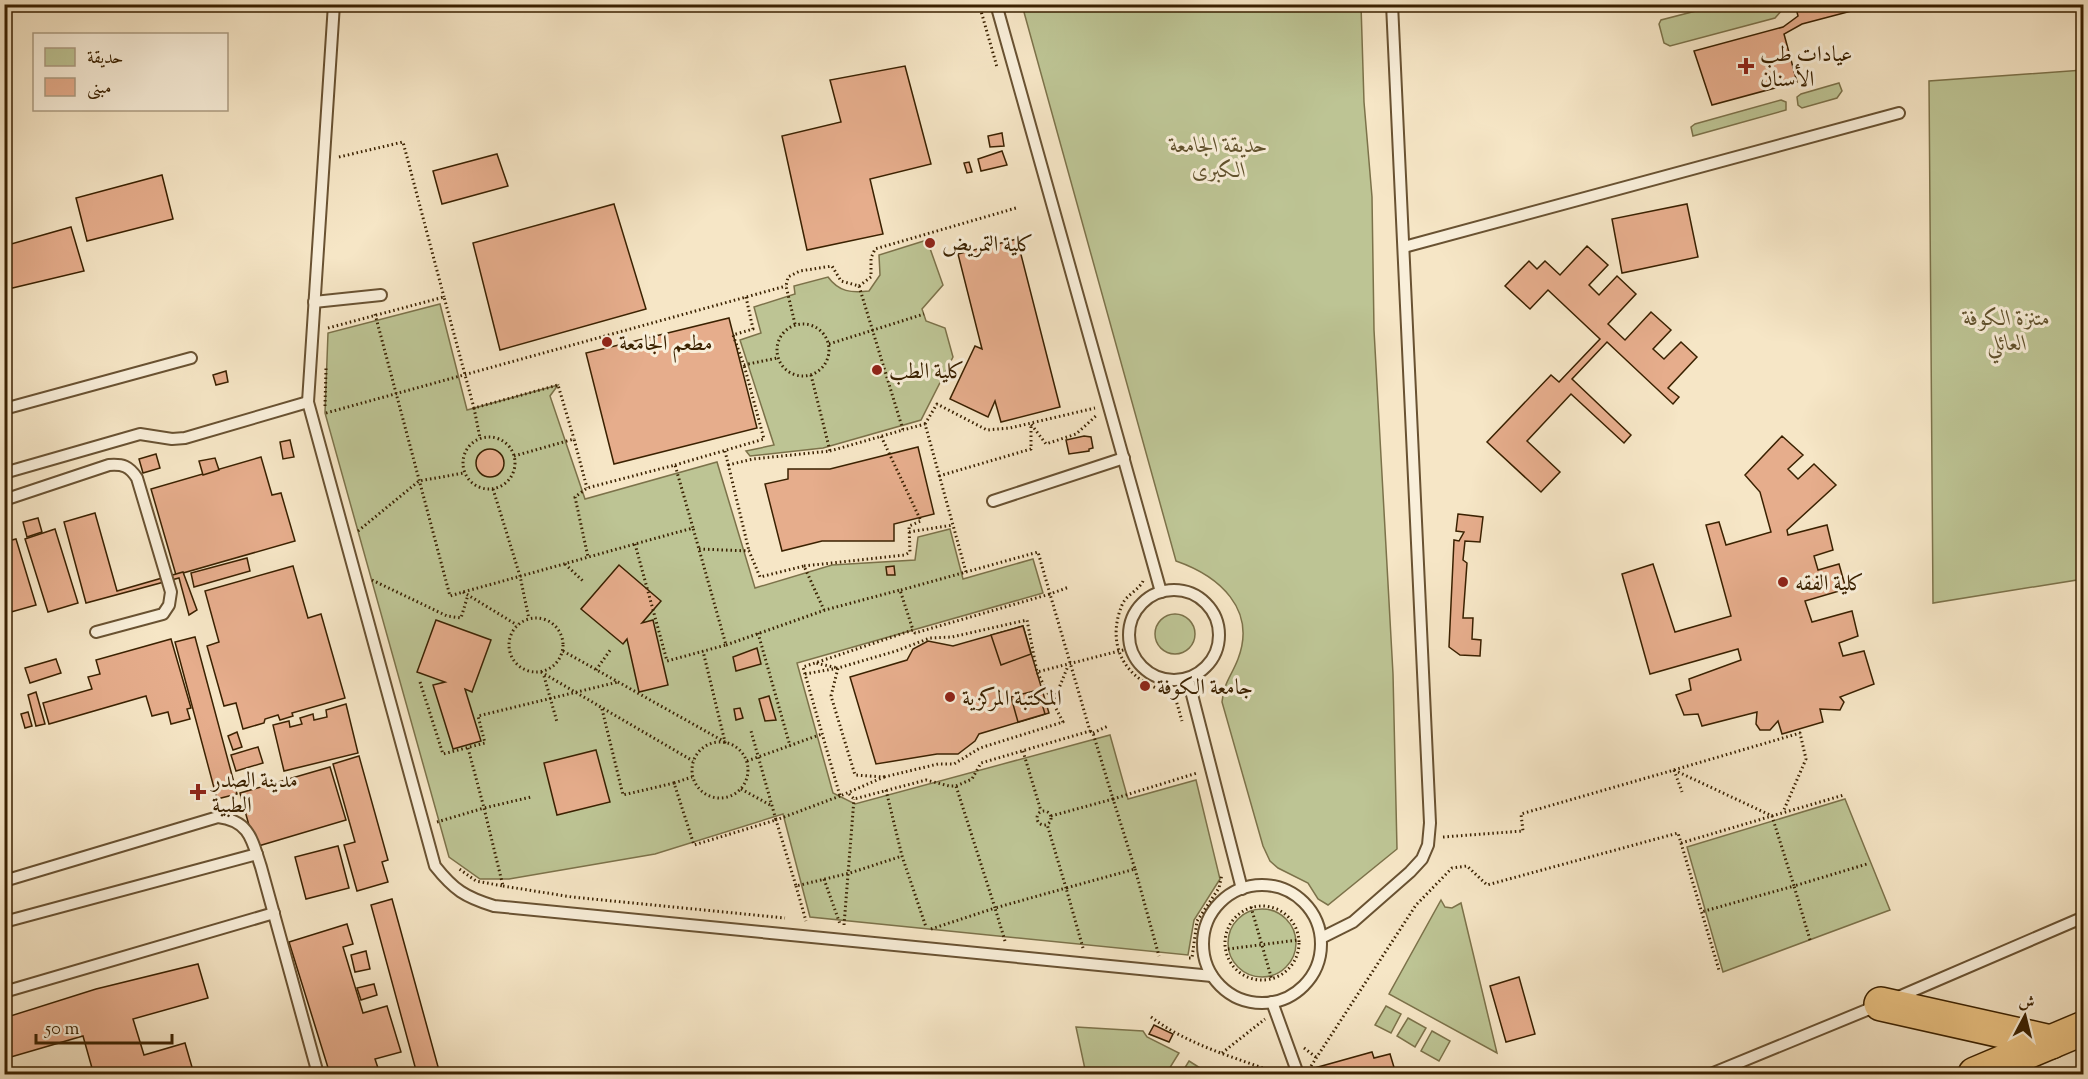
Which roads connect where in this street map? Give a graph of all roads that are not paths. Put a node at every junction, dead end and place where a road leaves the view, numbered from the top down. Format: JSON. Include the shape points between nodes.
{"nodes":[{"id":1,"x":334,"y":4,"type":"edge"},
{"id":2,"x":996,"y":4,"type":"edge"},
{"id":3,"x":1392,"y":4,"type":"edge"},
{"id":4,"x":1899,"y":113,"type":"dead end"},
{"id":5,"x":1404,"y":247,"type":"junction"},
{"id":6,"x":381,"y":295,"type":"dead end"},
{"id":7,"x":314,"y":302,"type":"junction"},
{"id":8,"x":191,"y":358,"type":"dead end"},
{"id":9,"x":308,"y":402,"type":"junction"},
{"id":10,"x":4,"y":409,"type":"edge"},
{"id":11,"x":1124,"y":458,"type":"junction"},
{"id":12,"x":4,"y":473,"type":"edge"},
{"id":13,"x":4,"y":500,"type":"edge"},
{"id":14,"x":993,"y":501,"type":"dead end"},
{"id":15,"x":1161,"y":592,"type":"junction"},
{"id":16,"x":96,"y":632,"type":"dead end"},
{"id":17,"x":1188,"y":679,"type":"junction"},
{"id":18,"x":257,"y":854,"type":"junction"},
{"id":19,"x":4,"y":881,"type":"edge"},
{"id":20,"x":1242,"y":889,"type":"junction"},
{"id":21,"x":274,"y":913,"type":"junction"},
{"id":22,"x":2084,"y":917,"type":"edge"},
{"id":23,"x":4,"y":922,"type":"edge"},
{"id":24,"x":1321,"y":938,"type":"junction"},
{"id":25,"x":1212,"y":976,"type":"junction"},
{"id":26,"x":4,"y":992,"type":"edge"},
{"id":27,"x":1881,"y":1004,"type":"junction"},
{"id":28,"x":1274,"y":1006,"type":"junction"},
{"id":29,"x":2084,"y":1028,"type":"edge"},
{"id":30,"x":2051,"y":1042,"type":"junction"},
{"id":31,"x":318,"y":1074,"type":"edge"},
{"id":32,"x":1299,"y":1074,"type":"edge"},
{"id":33,"x":1711,"y":1074,"type":"edge"},
{"id":34,"x":1976,"y":1074,"type":"edge"}],
"edges":[{"from":1,"to":7,"type":"lane"},
{"from":2,"to":11,"type":"lane"},
{"from":3,"to":5,"type":"lane"},
{"from":4,"to":5,"type":"lane"},
{"from":5,"to":24,"type":"lane","via":[[1428,845],[1410,872],[1353,922]]},
{"from":6,"to":7,"type":"lane"},
{"from":7,"to":9,"type":"lane"},
{"from":8,"to":10,"type":"lane"},
{"from":9,"to":12,"type":"lane","via":[[185,438],[140,434]]},
{"from":9,"to":25,"type":"lane","via":[[435,866],[467,898],[494,906]]},
{"from":11,"to":14,"type":"lane"},
{"from":11,"to":15,"type":"lane"},
{"from":13,"to":16,"type":"lane","via":[[109,465],[131,468],[171,592],[170,605],[163,614]]},
{"from":15,"to":17,"type":"lane","via":[[1177,590],[1192,594],[1206,602],[1217,622],[1219,646],[1213,660]]},
{"from":15,"to":17,"type":"lane","via":[[1138,608],[1129,635],[1131,648],[1137,661],[1154,675],[1174,681]]},
{"from":17,"to":20,"type":"lane"},
{"from":18,"to":19,"type":"lane","via":[[242,825],[218,817]]},
{"from":18,"to":21,"type":"lane"},
{"from":18,"to":23,"type":"lane"},
{"from":20,"to":24,"type":"lane","via":[[1268,886],[1293,894],[1317,921]]},
{"from":20,"to":25,"type":"lane","via":[[1226,897],[1206,925],[1203,943]]},
{"from":21,"to":26,"type":"lane"},
{"from":21,"to":31,"type":"lane"},
{"from":22,"to":27,"type":"lane"},
{"from":24,"to":28,"type":"lane","via":[[1320,955],[1309,979]]},
{"from":25,"to":28,"type":"lane","via":[[1238,998]]},
{"from":27,"to":30,"type":"highway"},
{"from":27,"to":33,"type":"lane"},
{"from":28,"to":32,"type":"lane"},
{"from":29,"to":30,"type":"highway"},
{"from":30,"to":34,"type":"highway"}]}
